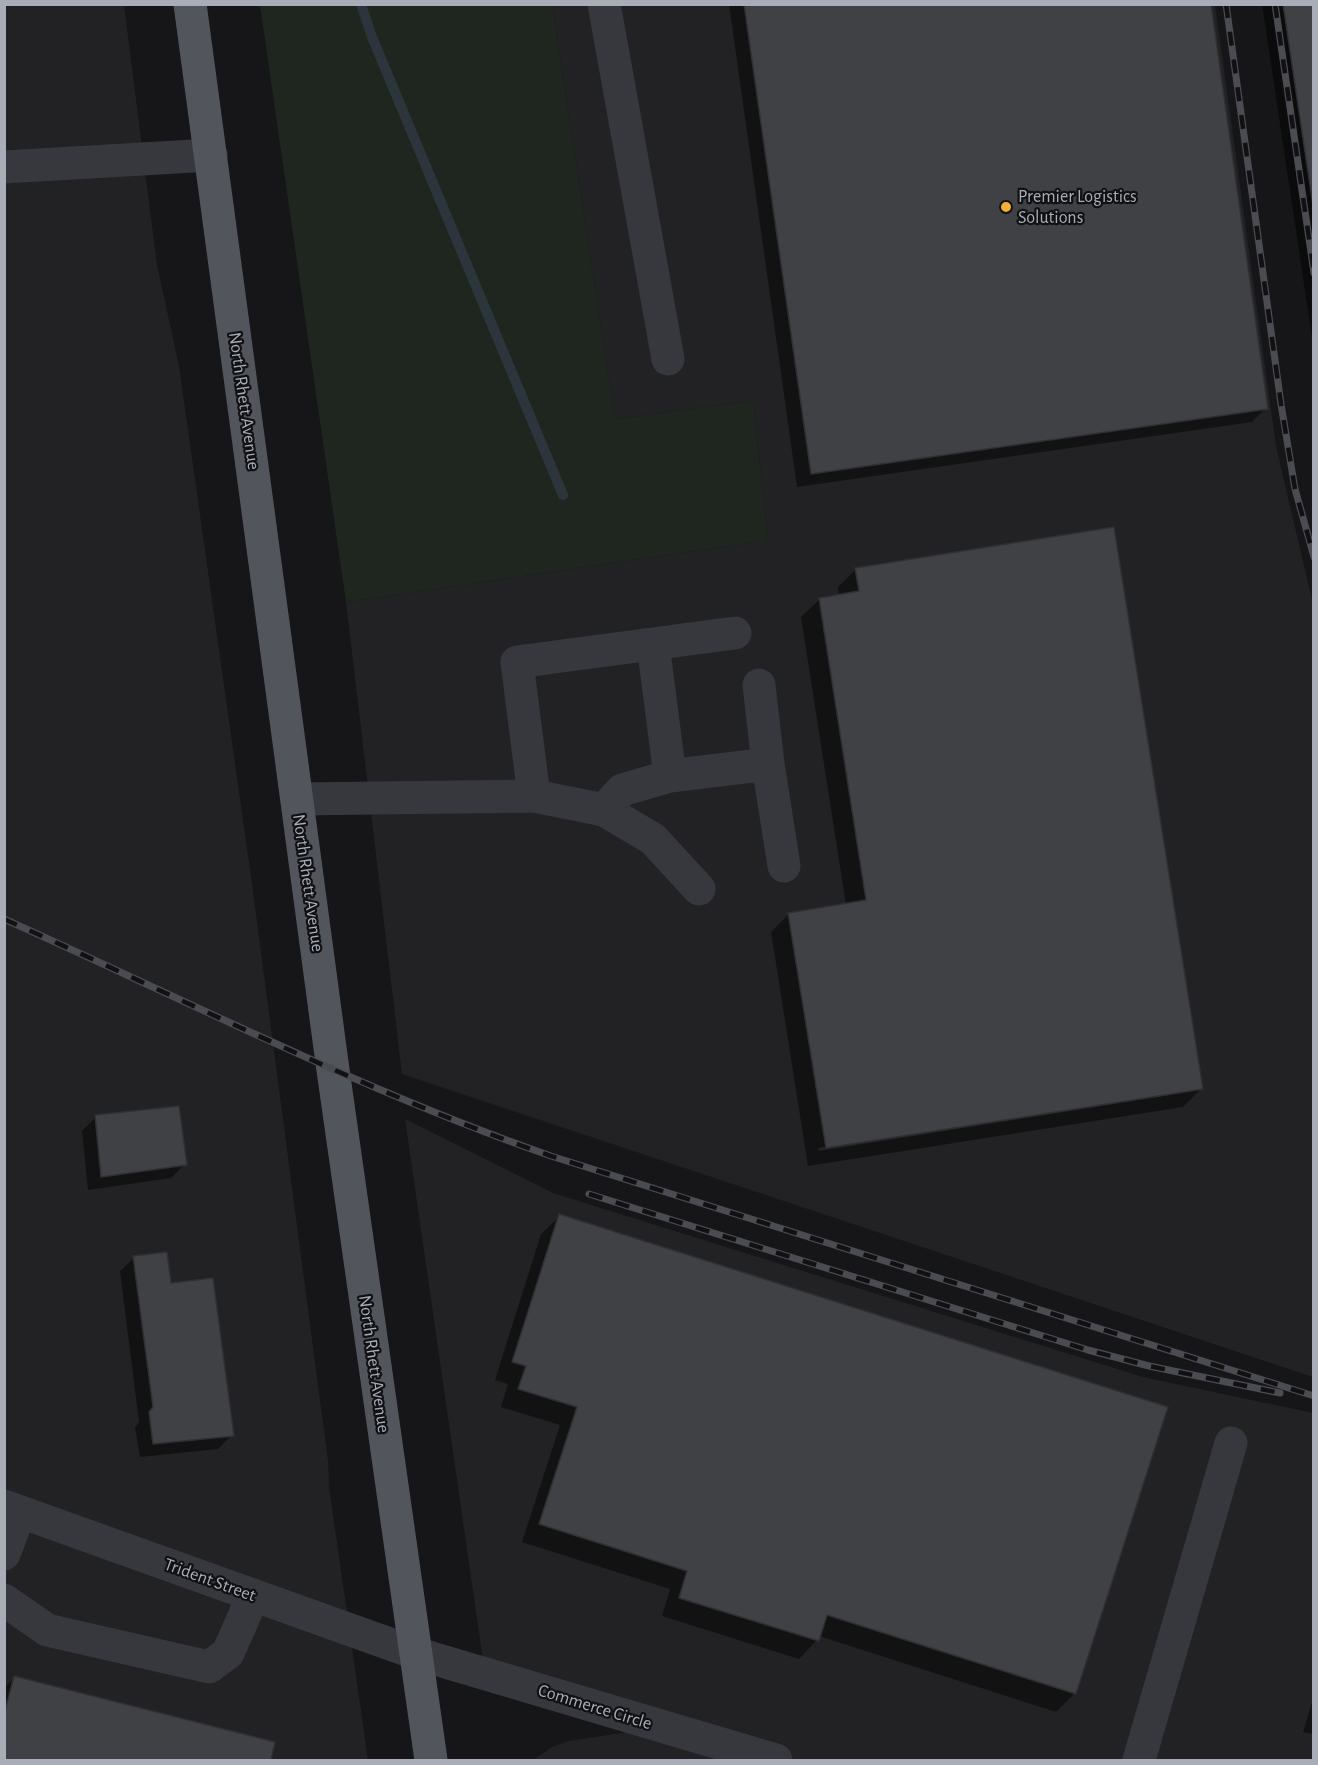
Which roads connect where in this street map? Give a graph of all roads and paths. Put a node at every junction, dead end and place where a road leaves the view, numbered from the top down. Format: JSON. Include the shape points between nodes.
{"nodes":[{"id":1,"x":190,"y":4,"type":"edge"},
{"id":2,"x":604,"y":4,"type":"edge"},
{"id":3,"x":211,"y":156,"type":"junction"},
{"id":4,"x":4,"y":167,"type":"edge"},
{"id":5,"x":668,"y":359,"type":"dead end"},
{"id":6,"x":735,"y":633,"type":"dead end"},
{"id":7,"x":653,"y":645,"type":"junction"},
{"id":8,"x":759,"y":685,"type":"dead end"},
{"id":9,"x":768,"y":764,"type":"junction"},
{"id":10,"x":670,"y":776,"type":"junction"},
{"id":11,"x":534,"y":796,"type":"junction"},
{"id":12,"x":297,"y":799,"type":"junction"},
{"id":13,"x":604,"y":810,"type":"junction"},
{"id":14,"x":784,"y":866,"type":"dead end"},
{"id":15,"x":699,"y":889,"type":"dead end"},
{"id":16,"x":1231,"y":1443,"type":"dead end"},
{"id":17,"x":12,"y":1509,"type":"edge"},
{"id":18,"x":4,"y":1554,"type":"edge"},
{"id":19,"x":253,"y":1596,"type":"junction"},
{"id":20,"x":4,"y":1600,"type":"edge"},
{"id":21,"x":415,"y":1653,"type":"junction"},
{"id":22,"x":431,"y":1761,"type":"edge"},
{"id":23,"x":776,"y":1761,"type":"edge"},
{"id":24,"x":1138,"y":1761,"type":"edge"}],
"edges":[{"from":1,"to":3,"type":"main road","name":"North Rhett Avenue"},
{"from":2,"to":5,"type":"street"},
{"from":3,"to":4,"type":"street"},
{"from":3,"to":12,"type":"main road","name":"North Rhett Avenue"},
{"from":6,"to":7,"type":"street"},
{"from":7,"to":10,"type":"street"},
{"from":7,"to":11,"type":"street","via":[[517,662]]},
{"from":8,"to":9,"type":"street"},
{"from":9,"to":10,"type":"street"},
{"from":9,"to":14,"type":"street"},
{"from":10,"to":13,"type":"street","via":[[622,790]]},
{"from":11,"to":12,"type":"street"},
{"from":11,"to":13,"type":"street"},
{"from":12,"to":21,"type":"main road","name":"North Rhett Avenue"},
{"from":13,"to":15,"type":"street","via":[[652,838]]},
{"from":16,"to":24,"type":"street"},
{"from":17,"to":18,"type":"street"},
{"from":17,"to":19,"type":"street","name":"Trident Street"},
{"from":19,"to":20,"type":"street","via":[[228,1653],[209,1667],[47,1630]]},
{"from":19,"to":21,"type":"street","name":"Trident Street"},
{"from":21,"to":22,"type":"main road","name":"North Rhett Avenue"},
{"from":21,"to":23,"type":"street","name":"Commerce Circle"}]}
